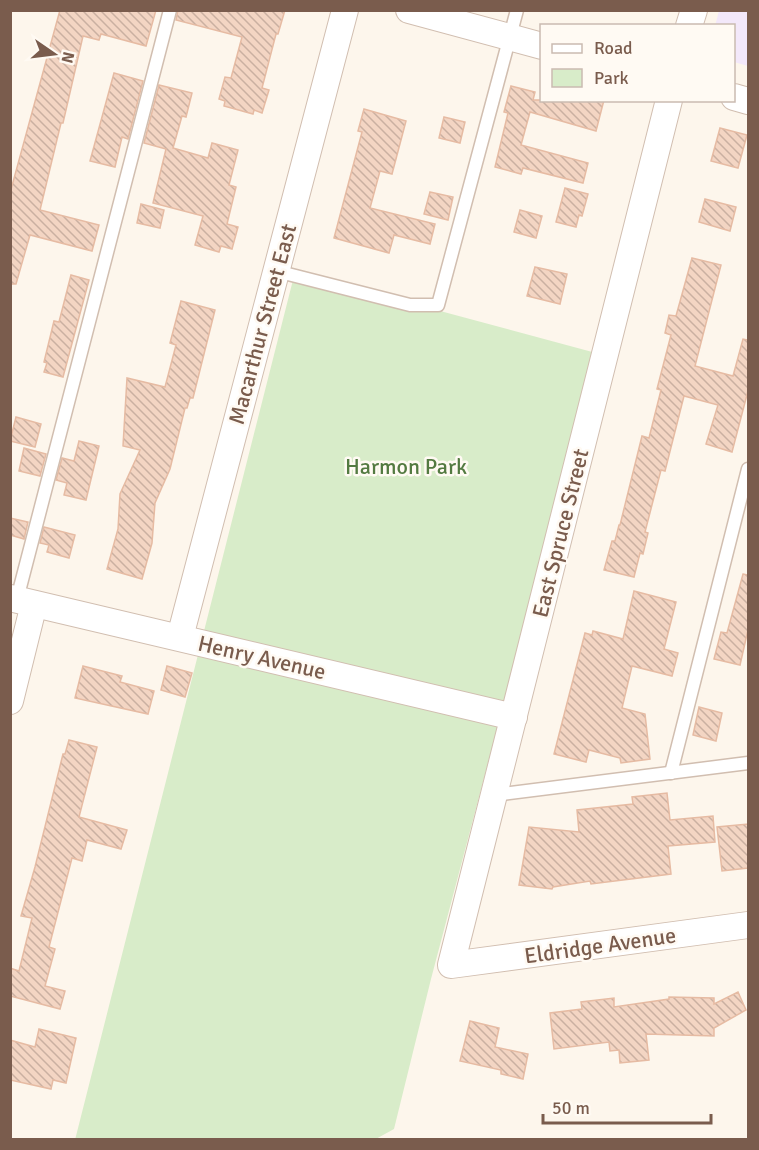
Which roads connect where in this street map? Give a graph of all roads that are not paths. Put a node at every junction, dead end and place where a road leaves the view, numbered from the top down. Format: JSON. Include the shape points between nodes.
{"nodes":[{"id":1,"x":170,"y":10,"type":"edge"},
{"id":2,"x":345,"y":10,"type":"edge"},
{"id":3,"x":409,"y":10,"type":"edge"},
{"id":4,"x":517,"y":10,"type":"edge"},
{"id":5,"x":510,"y":38,"type":"junction"},
{"id":6,"x":540,"y":46,"type":"edge"},
{"id":7,"x":668,"y":102,"type":"edge"},
{"id":8,"x":276,"y":271,"type":"junction"},
{"id":9,"x":748,"y":469,"type":"edge"},
{"id":10,"x":21,"y":600,"type":"edge"},
{"id":11,"x":180,"y":637,"type":"junction"},
{"id":12,"x":10,"y":701,"type":"edge"},
{"id":13,"x":514,"y":717,"type":"junction"},
{"id":14,"x":748,"y":763,"type":"edge"},
{"id":15,"x":671,"y":773,"type":"junction"},
{"id":16,"x":494,"y":795,"type":"junction"},
{"id":17,"x":748,"y":925,"type":"edge"},
{"id":18,"x":451,"y":965,"type":"joint"}],
"edges":[{"from":1,"to":10,"type":"lane"},
{"from":2,"to":8,"type":"street","name":"Macarthur Street East"},
{"from":3,"to":5,"type":"street"},
{"from":4,"to":5,"type":"lane"},
{"from":5,"to":6,"type":"street"},
{"from":5,"to":8,"type":"lane","via":[[438,305],[410,304]]},
{"from":7,"to":13,"type":"street","name":"East Spruce Street"},
{"from":8,"to":11,"type":"street","name":"Macarthur Street East"},
{"from":9,"to":15,"type":"lane"},
{"from":10,"to":11,"type":"street","name":"Henry Avenue"},
{"from":10,"to":12,"type":"street"},
{"from":11,"to":13,"type":"street","name":"Henry Avenue"},
{"from":13,"to":16,"type":"street","name":"East Spruce Street"},
{"from":14,"to":15,"type":"lane"},
{"from":15,"to":16,"type":"lane"},
{"from":16,"to":18,"type":"street","name":"East Spruce Street"},
{"from":17,"to":18,"type":"street","name":"Eldridge Avenue"}]}
